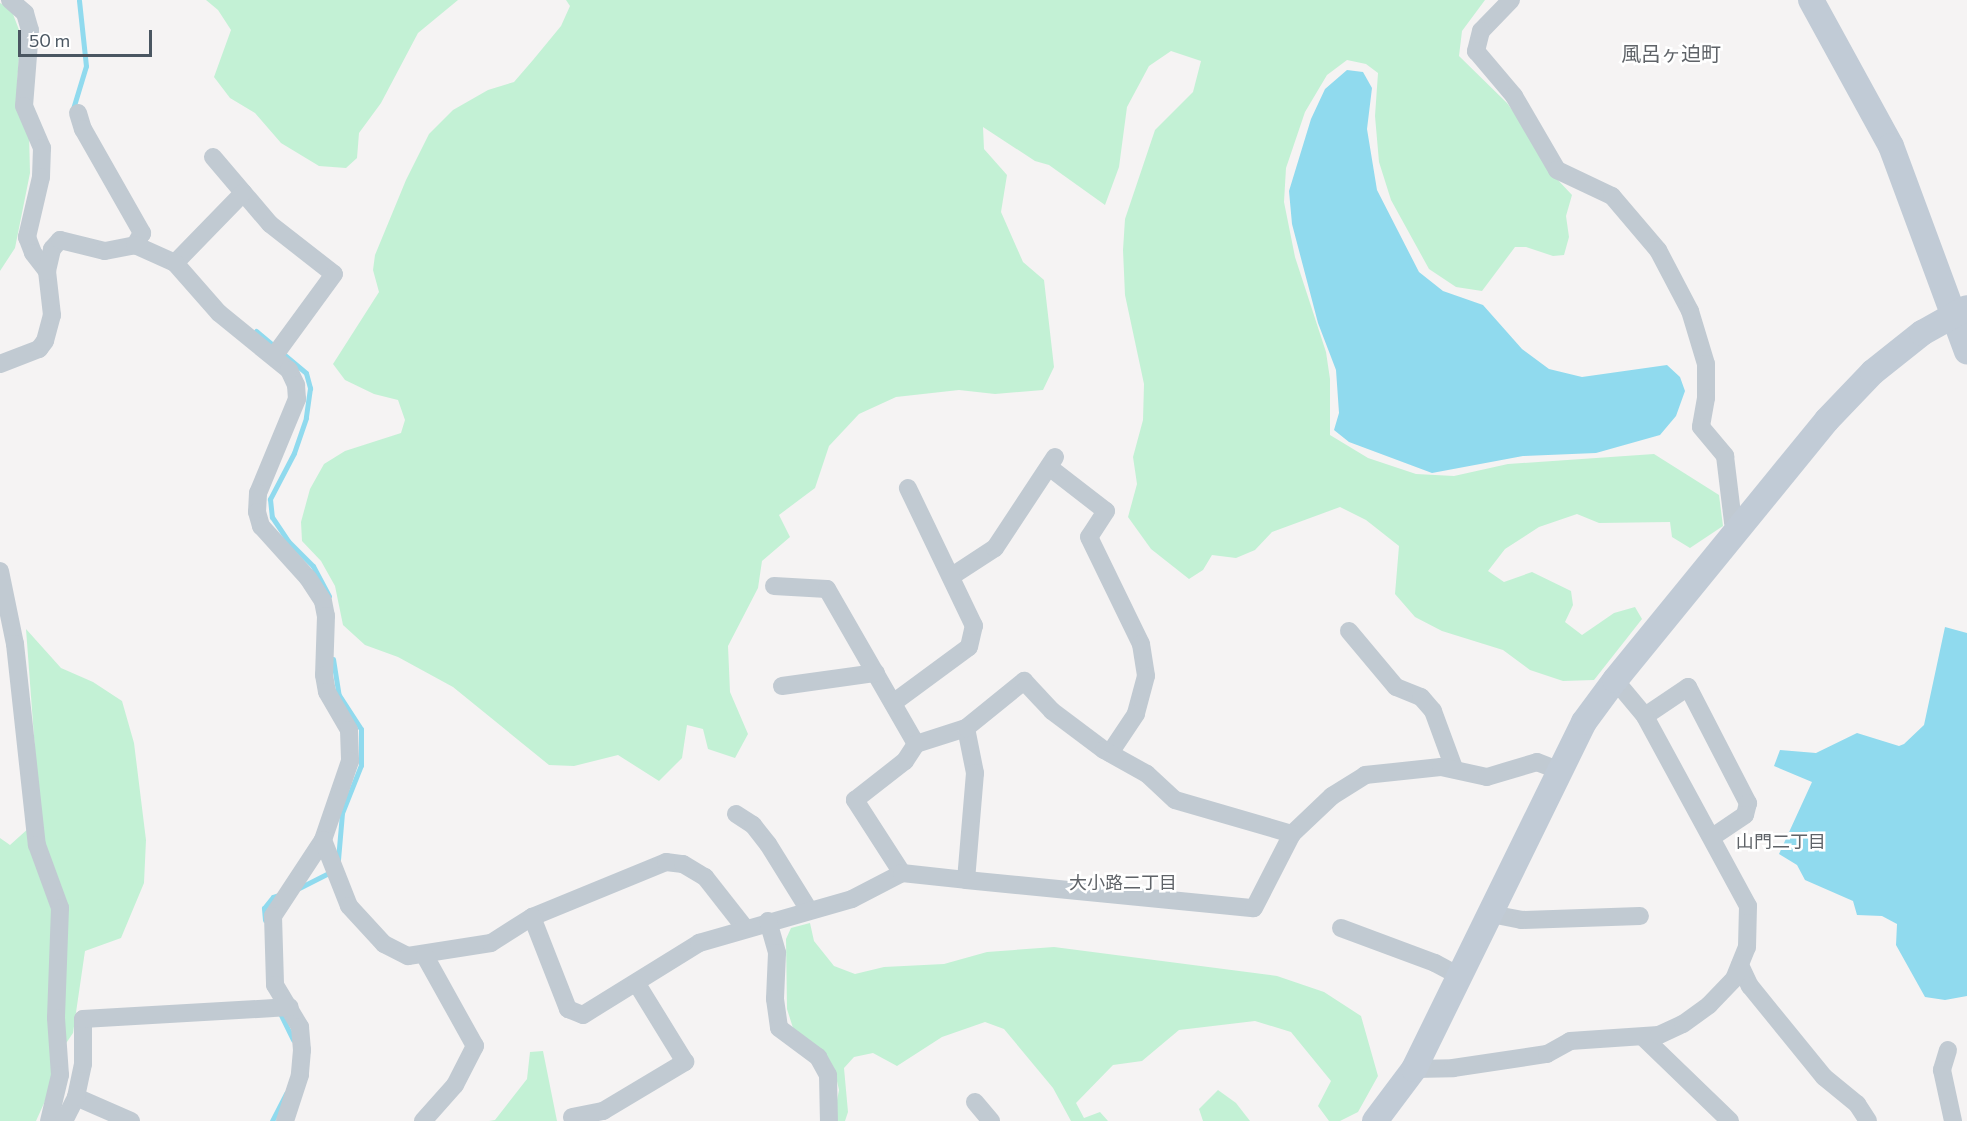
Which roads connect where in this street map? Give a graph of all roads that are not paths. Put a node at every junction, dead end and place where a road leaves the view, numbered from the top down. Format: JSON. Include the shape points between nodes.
{"nodes":[{"id":1,"x":10,"y":0,"type":"edge"},
{"id":2,"x":1511,"y":0,"type":"edge"},
{"id":3,"x":1811,"y":0,"type":"edge"},
{"id":4,"x":78,"y":112,"type":"dead end"},
{"id":5,"x":213,"y":157,"type":"dead end"},
{"id":6,"x":243,"y":193,"type":"junction"},
{"id":7,"x":135,"y":245,"type":"junction"},
{"id":8,"x":175,"y":263,"type":"junction"},
{"id":9,"x":47,"y":271,"type":"junction"},
{"id":10,"x":1960,"y":313,"type":"edge"},
{"id":11,"x":1967,"y":351,"type":"edge"},
{"id":12,"x":274,"y":356,"type":"junction"},
{"id":13,"x":0,"y":364,"type":"edge"},
{"id":14,"x":908,"y":488,"type":"dead end"},
{"id":15,"x":1738,"y":529,"type":"junction"},
{"id":16,"x":0,"y":571,"type":"edge"},
{"id":17,"x":952,"y":576,"type":"junction"},
{"id":18,"x":774,"y":586,"type":"dead end"},
{"id":19,"x":1349,"y":631,"type":"dead end"},
{"id":20,"x":876,"y":673,"type":"junction"},
{"id":21,"x":1615,"y":680,"type":"junction"},
{"id":22,"x":782,"y":686,"type":"dead end"},
{"id":23,"x":893,"y":703,"type":"junction"},
{"id":24,"x":1645,"y":716,"type":"junction"},
{"id":25,"x":966,"y":728,"type":"junction"},
{"id":26,"x":916,"y":744,"type":"junction"},
{"id":27,"x":1110,"y":753,"type":"junction"},
{"id":28,"x":1454,"y":768,"type":"junction"},
{"id":29,"x":1561,"y":771,"type":"junction"},
{"id":30,"x":736,"y":814,"type":"dead end"},
{"id":31,"x":1292,"y":834,"type":"junction"},
{"id":32,"x":1712,"y":837,"type":"junction"},
{"id":33,"x":323,"y":840,"type":"junction"},
{"id":34,"x":902,"y":873,"type":"junction"},
{"id":35,"x":966,"y":880,"type":"junction"},
{"id":36,"x":809,"y":910,"type":"junction"},
{"id":37,"x":1491,"y":914,"type":"junction"},
{"id":38,"x":1640,"y":916,"type":"dead end"},
{"id":39,"x":532,"y":917,"type":"junction"},
{"id":40,"x":768,"y":921,"type":"junction"},
{"id":41,"x":744,"y":928,"type":"junction"},
{"id":42,"x":1341,"y":928,"type":"dead end"},
{"id":43,"x":425,"y":956,"type":"junction"},
{"id":44,"x":1740,"y":965,"type":"junction"},
{"id":45,"x":1461,"y":977,"type":"junction"},
{"id":46,"x":638,"y":984,"type":"junction"},
{"id":47,"x":290,"y":1007,"type":"junction"},
{"id":48,"x":1643,"y":1037,"type":"junction"},
{"id":49,"x":1948,"y":1050,"type":"dead end"},
{"id":50,"x":1414,"y":1069,"type":"junction"},
{"id":51,"x":76,"y":1097,"type":"junction"},
{"id":52,"x":975,"y":1102,"type":"dead end"},
{"id":53,"x":572,"y":1117,"type":"dead end"},
{"id":54,"x":49,"y":1121,"type":"edge"},
{"id":55,"x":64,"y":1121,"type":"edge"},
{"id":56,"x":131,"y":1121,"type":"edge"},
{"id":57,"x":285,"y":1121,"type":"edge"},
{"id":58,"x":423,"y":1121,"type":"edge"},
{"id":59,"x":829,"y":1121,"type":"edge"},
{"id":60,"x":991,"y":1121,"type":"edge"},
{"id":61,"x":1376,"y":1121,"type":"edge"},
{"id":62,"x":1730,"y":1121,"type":"edge"},
{"id":63,"x":1869,"y":1121,"type":"edge"},
{"id":64,"x":1953,"y":1121,"type":"edge"}],
"edges":[{"from":1,"to":9,"type":"street","via":[[25,13],[30,30],[24,106],[42,148],[41,177],[27,237]]},
{"from":2,"to":15,"type":"street","via":[[1481,31],[1476,51],[1515,96],[1557,170],[1612,196],[1658,250],[1690,311],[1706,364],[1701,427],[1725,456],[1733,522]]},
{"from":3,"to":10,"type":"street","via":[[1891,146]]},
{"from":4,"to":7,"type":"street","via":[[83,129],[142,233]]},
{"from":5,"to":6,"type":"street"},
{"from":6,"to":8,"type":"street"},
{"from":6,"to":12,"type":"street","via":[[270,224],[334,274]]},
{"from":7,"to":8,"type":"street"},
{"from":7,"to":9,"type":"street","via":[[105,251],[60,240],[52,249]]},
{"from":8,"to":12,"type":"street","via":[[219,313]]},
{"from":9,"to":13,"type":"street","via":[[52,315],[45,341],[39,348]]},
{"from":10,"to":11,"type":"street"},
{"from":10,"to":15,"type":"street","via":[[1922,333],[1873,372],[1827,420]]},
{"from":12,"to":33,"type":"street","via":[[289,370],[297,399],[258,493],[257,512],[261,526],[308,578],[323,601],[327,692],[349,730],[350,761]]},
{"from":14,"to":17,"type":"street"},
{"from":15,"to":21,"type":"street"},
{"from":16,"to":54,"type":"street","via":[[15,644],[37,845],[60,908],[56,1018],[60,1075]]},
{"from":17,"to":23,"type":"street","via":[[974,626],[969,647]]},
{"from":17,"to":27,"type":"street","via":[[995,548],[1052,462],[1106,511],[1089,537],[1141,644],[1146,676],[1136,714]]},
{"from":18,"to":20,"type":"street","via":[[827,589]]},
{"from":19,"to":28,"type":"street","via":[[1396,687],[1421,697],[1433,711]]},
{"from":20,"to":22,"type":"street"},
{"from":20,"to":23,"type":"street"},
{"from":21,"to":24,"type":"street"},
{"from":21,"to":29,"type":"street","via":[[1584,722]]},
{"from":23,"to":26,"type":"street"},
{"from":24,"to":32,"type":"street"},
{"from":24,"to":32,"type":"street","via":[[1688,687],[1749,803],[1745,815]]},
{"from":25,"to":26,"type":"street"},
{"from":25,"to":27,"type":"street","via":[[1024,681],[1052,711]]},
{"from":25,"to":35,"type":"street","via":[[975,773]]},
{"from":26,"to":34,"type":"street","via":[[905,761],[855,800]]},
{"from":27,"to":31,"type":"street","via":[[1147,774],[1175,800]]},
{"from":28,"to":29,"type":"street","via":[[1487,777],[1537,762]]},
{"from":28,"to":31,"type":"street","via":[[1365,775],[1332,796]]},
{"from":29,"to":37,"type":"street"},
{"from":30,"to":36,"type":"street","via":[[753,825],[768,844]]},
{"from":31,"to":35,"type":"street","via":[[1254,908]]},
{"from":32,"to":44,"type":"street","via":[[1748,906],[1747,947]]},
{"from":33,"to":43,"type":"street","via":[[349,906],[365,926],[384,944],[408,956]]},
{"from":33,"to":47,"type":"street","via":[[273,916],[275,985]]},
{"from":34,"to":35,"type":"street"},
{"from":34,"to":36,"type":"street","via":[[852,899]]},
{"from":36,"to":40,"type":"street"},
{"from":37,"to":38,"type":"street","via":[[1521,920]]},
{"from":37,"to":45,"type":"street"},
{"from":39,"to":41,"type":"street","via":[[666,862],[683,864],[705,877]]},
{"from":39,"to":43,"type":"street","via":[[491,943]]},
{"from":39,"to":46,"type":"street","via":[[568,1009],[583,1015]]},
{"from":40,"to":41,"type":"street"},
{"from":40,"to":59,"type":"street","via":[[777,953],[775,999],[779,1028],[818,1057],[828,1075]]},
{"from":41,"to":46,"type":"street","via":[[679,953]]},
{"from":42,"to":45,"type":"street","via":[[1435,963]]},
{"from":43,"to":58,"type":"street","via":[[475,1046],[455,1085]]},
{"from":44,"to":48,"type":"street","via":[[1734,979],[1709,1005],[1683,1024],[1659,1035]]},
{"from":44,"to":63,"type":"street","via":[[1750,986],[1824,1077],[1857,1104]]},
{"from":45,"to":50,"type":"street"},
{"from":46,"to":53,"type":"street","via":[[686,1062],[603,1111]]},
{"from":47,"to":51,"type":"street","via":[[83,1019],[83,1064]]},
{"from":47,"to":57,"type":"street","via":[[300,1027],[302,1050],[300,1075]]},
{"from":48,"to":50,"type":"street","via":[[1570,1041],[1547,1054],[1453,1068]]},
{"from":48,"to":62,"type":"street"},
{"from":49,"to":64,"type":"street","via":[[1942,1070]]},
{"from":50,"to":61,"type":"street"},
{"from":51,"to":55,"type":"street"},
{"from":51,"to":56,"type":"street"},
{"from":52,"to":60,"type":"street"}]}
